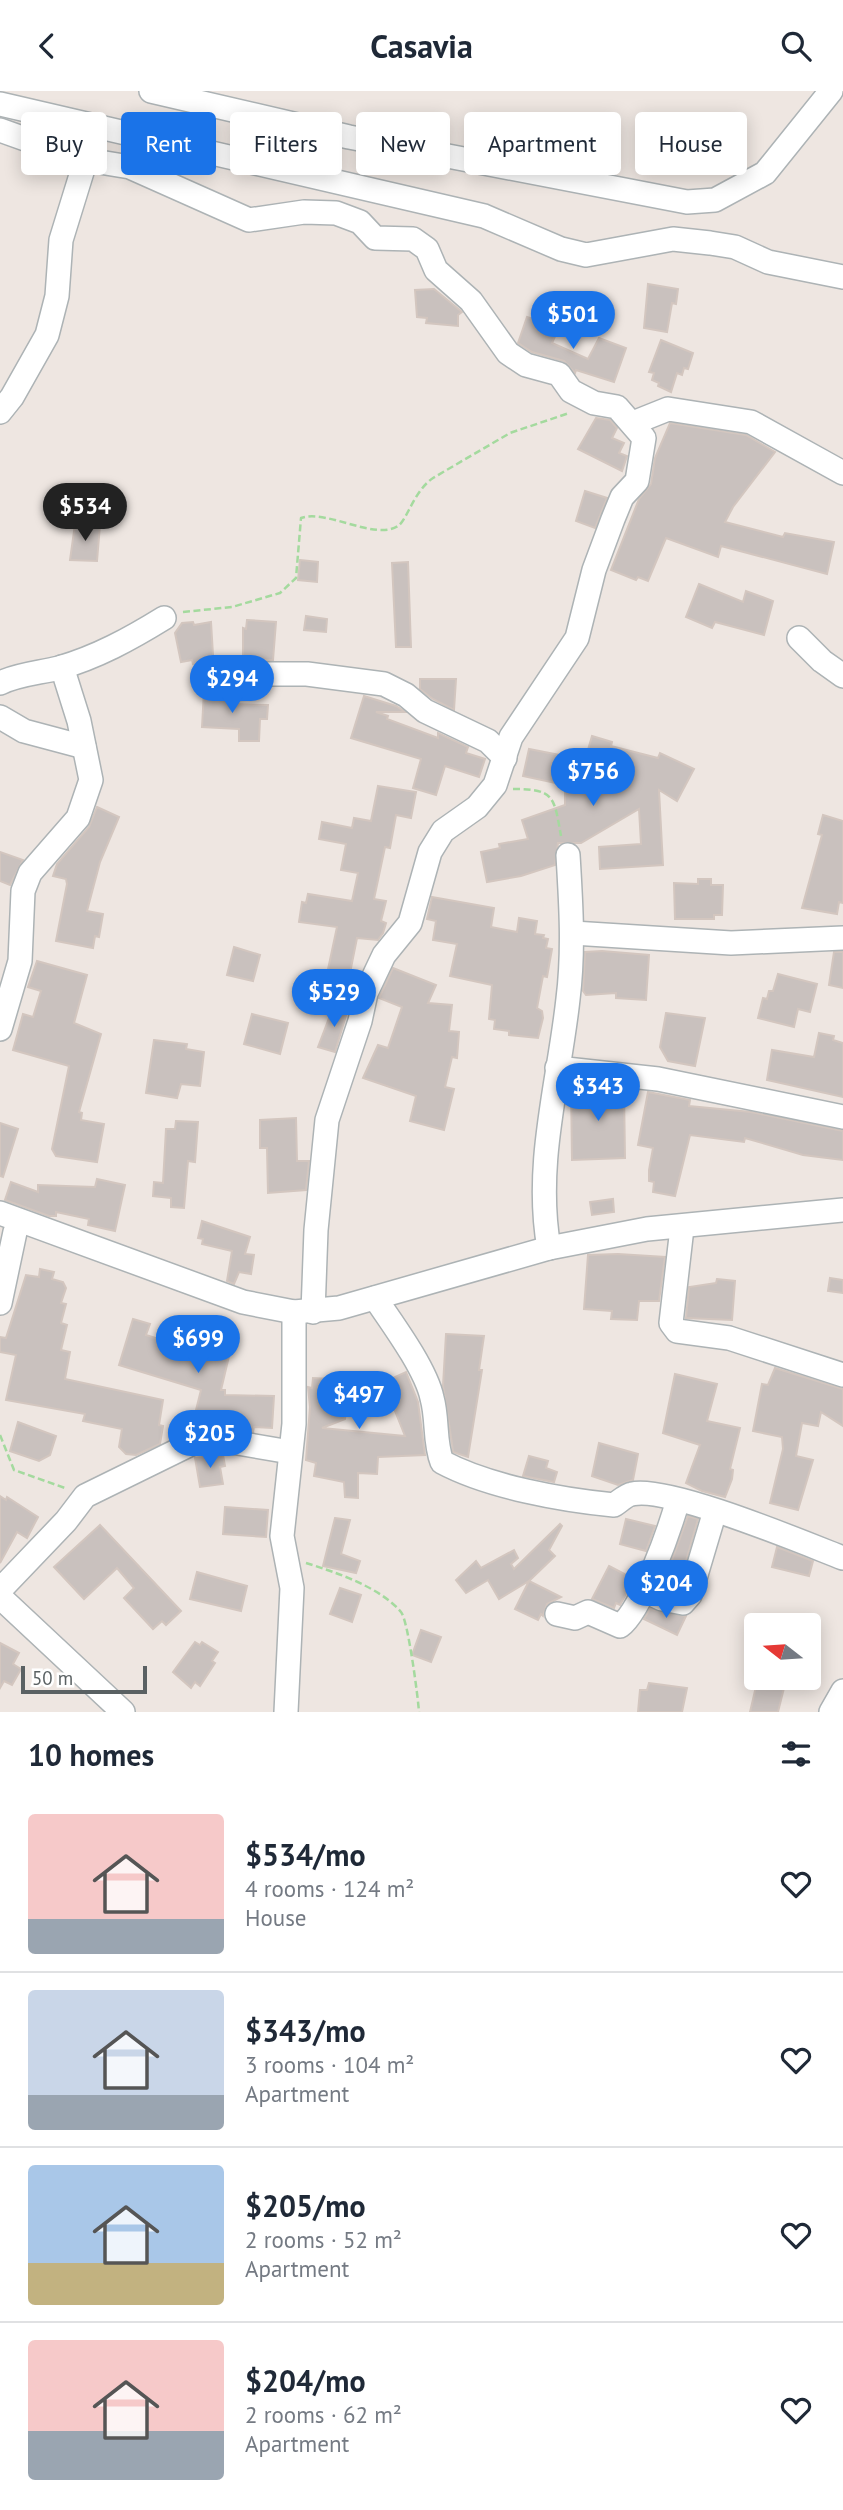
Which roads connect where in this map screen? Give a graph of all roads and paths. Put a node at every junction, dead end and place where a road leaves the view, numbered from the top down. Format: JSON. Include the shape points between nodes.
{"nodes":[{"id":1,"x":151,"y":91,"type":"edge"},
{"id":2,"x":831,"y":91,"type":"edge"},
{"id":3,"x":0,"y":104,"type":"edge"},
{"id":4,"x":0,"y":130,"type":"edge"},
{"id":5,"x":21,"y":137,"type":"edge"},
{"id":6,"x":107,"y":163,"type":"edge"},
{"id":7,"x":81,"y":175,"type":"edge"},
{"id":8,"x":843,"y":277,"type":"edge"},
{"id":9,"x":594,"y":403,"type":"junction"},
{"id":10,"x":0,"y":412,"type":"edge"},
{"id":11,"x":633,"y":423,"type":"junction"},
{"id":12,"x":843,"y":473,"type":"edge"},
{"id":13,"x":164,"y":618,"type":"joint"},
{"id":14,"x":799,"y":638,"type":"dead end"},
{"id":15,"x":62,"y":667,"type":"junction"},
{"id":16,"x":206,"y":674,"type":"dead end"},
{"id":17,"x":843,"y":676,"type":"edge"},
{"id":18,"x":0,"y":683,"type":"edge"},
{"id":19,"x":0,"y":717,"type":"edge"},
{"id":20,"x":84,"y":747,"type":"junction"},
{"id":21,"x":505,"y":758,"type":"junction"},
{"id":22,"x":495,"y":785,"type":"junction"},
{"id":23,"x":568,"y":855,"type":"joint"},
{"id":24,"x":573,"y":933,"type":"junction"},
{"id":25,"x":843,"y":938,"type":"edge"},
{"id":26,"x":0,"y":1029,"type":"edge"},
{"id":27,"x":556,"y":1068,"type":"junction"},
{"id":28,"x":843,"y":1117,"type":"edge"},
{"id":29,"x":843,"y":1210,"type":"edge"},
{"id":30,"x":10,"y":1217,"type":"edge"},
{"id":31,"x":682,"y":1228,"type":"junction"},
{"id":32,"x":549,"y":1248,"type":"junction"},
{"id":33,"x":375,"y":1298,"type":"junction"},
{"id":34,"x":0,"y":1303,"type":"edge"},
{"id":35,"x":304,"y":1312,"type":"junction"},
{"id":36,"x":843,"y":1375,"type":"edge"},
{"id":37,"x":0,"y":1435,"type":"edge"},
{"id":38,"x":290,"y":1452,"type":"junction"},
{"id":39,"x":85,"y":1496,"type":"junction"},
{"id":40,"x":678,"y":1500,"type":"junction"},
{"id":41,"x":715,"y":1511,"type":"junction"},
{"id":42,"x":286,"y":1556,"type":"junction"},
{"id":43,"x":843,"y":1558,"type":"edge"},
{"id":44,"x":0,"y":1590,"type":"edge"},
{"id":45,"x":645,"y":1591,"type":"junction"},
{"id":46,"x":0,"y":1597,"type":"edge"},
{"id":47,"x":557,"y":1614,"type":"dead end"},
{"id":48,"x":843,"y":1691,"type":"edge"},
{"id":49,"x":123,"y":1712,"type":"edge"},
{"id":50,"x":286,"y":1712,"type":"edge"},
{"id":51,"x":419,"y":1712,"type":"edge"},
{"id":52,"x":831,"y":1712,"type":"edge"}],
"edges":[{"from":1,"to":2,"type":"street","via":[[349,137],[687,202],[715,200],[765,173]]},
{"from":3,"to":8,"type":"street","via":[[484,216],[561,250],[586,255],[673,239],[735,247],[768,262]]},
{"from":4,"to":5,"type":"street"},
{"from":6,"to":9,"type":"street","via":[[130,167],[249,219],[328,212],[360,222],[375,238],[413,239],[427,249],[436,271],[471,301],[508,353],[526,365],[559,374],[571,391]]},
{"from":7,"to":10,"type":"street","via":[[61,240],[57,296],[47,335]]},
{"from":9,"to":11,"type":"street","via":[[617,407]]},
{"from":9,"to":13,"type":"path","via":[[510,433],[433,478],[422,485],[403,521],[393,528],[301,517],[296,578],[280,593],[232,607]]},
{"from":11,"to":12,"type":"street","via":[[668,409],[751,422]]},
{"from":11,"to":21,"type":"street","via":[[644,439],[637,481],[622,497],[612,519],[578,638],[522,719]]},
{"from":13,"to":15,"type":"street","via":[[116,647]]},
{"from":14,"to":17,"type":"street"},
{"from":15,"to":18,"type":"street"},
{"from":15,"to":20,"type":"street"},
{"from":16,"to":21,"type":"street","via":[[307,674],[384,684],[425,711],[488,741]]},
{"from":19,"to":20,"type":"street","via":[[24,731]]},
{"from":20,"to":26,"type":"street","via":[[91,780],[88,795],[78,818],[30,873],[23,891],[20,961]]},
{"from":21,"to":22,"type":"street"},
{"from":22,"to":23,"type":"path","via":[[543,791],[555,804]]},
{"from":22,"to":35,"type":"street","via":[[477,807],[443,831],[423,868],[410,923],[384,955],[366,993],[327,1120]]},
{"from":23,"to":24,"type":"street"},
{"from":24,"to":25,"type":"street","via":[[731,943]]},
{"from":24,"to":27,"type":"street","via":[[568,1001]]},
{"from":27,"to":28,"type":"street","via":[[658,1079]]},
{"from":27,"to":32,"type":"street","via":[[545,1167],[544,1221]]},
{"from":29,"to":31,"type":"street"},
{"from":30,"to":34,"type":"street","via":[[15,1232]]},
{"from":30,"to":35,"type":"street","via":[[243,1303]]},
{"from":31,"to":32,"type":"street","via":[[647,1229]]},
{"from":31,"to":36,"type":"street","via":[[671,1323],[677,1331],[729,1338]]},
{"from":32,"to":33,"type":"street"},
{"from":33,"to":35,"type":"street"},
{"from":33,"to":40,"type":"street","via":[[432,1394],[442,1462],[464,1474],[584,1502],[614,1505],[631,1494],[655,1493]]},
{"from":35,"to":38,"type":"street"},
{"from":37,"to":39,"type":"path","via":[[15,1470]]},
{"from":38,"to":39,"type":"street","via":[[220,1440],[195,1442]]},
{"from":38,"to":42,"type":"street","via":[[282,1537]]},
{"from":39,"to":44,"type":"street"},
{"from":40,"to":41,"type":"street"},
{"from":40,"to":45,"type":"street"},
{"from":41,"to":43,"type":"street"},
{"from":41,"to":45,"type":"street","via":[[690,1595],[683,1603]]},
{"from":42,"to":50,"type":"street","via":[[292,1588]]},
{"from":42,"to":51,"type":"path","via":[[353,1579],[402,1612],[410,1637]]},
{"from":45,"to":47,"type":"street","via":[[620,1626],[588,1612],[575,1618]]},
{"from":46,"to":49,"type":"street"},
{"from":48,"to":52,"type":"street"}]}
